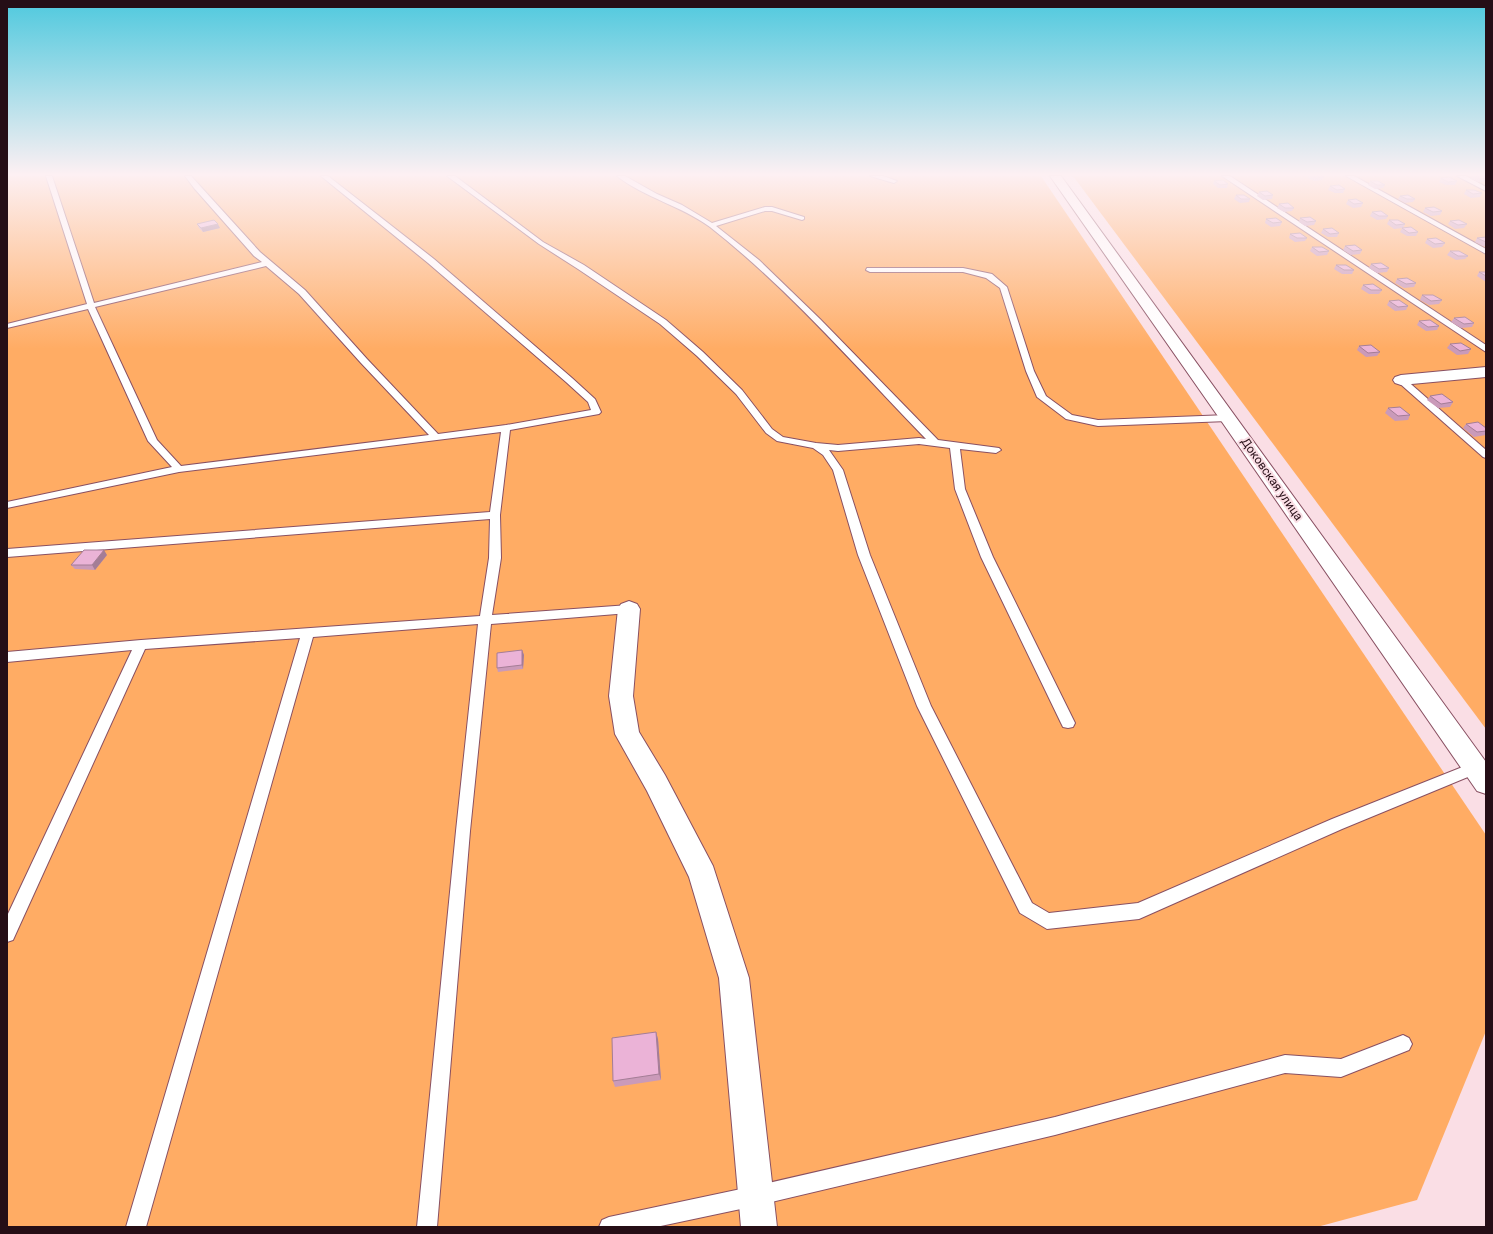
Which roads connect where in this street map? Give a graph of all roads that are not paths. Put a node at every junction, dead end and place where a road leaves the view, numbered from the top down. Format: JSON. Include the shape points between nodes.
{"nodes":[{"id":1,"x":68,"y":234,"type":"edge"},
{"id":2,"x":239,"y":234,"type":"edge"},
{"id":3,"x":396,"y":234,"type":"edge"},
{"id":4,"x":528,"y":234,"type":"edge"},
{"id":5,"x":721,"y":234,"type":"edge"},
{"id":6,"x":1096,"y":234,"type":"edge"},
{"id":7,"x":1312,"y":234,"type":"edge"},
{"id":8,"x":1453,"y":234,"type":"edge"},
{"id":9,"x":1486,"y":252,"type":"edge"},
{"id":10,"x":268,"y":263,"type":"junction"},
{"id":11,"x":870,"y":270,"type":"dead end"},
{"id":12,"x":91,"y":306,"type":"junction"},
{"id":13,"x":7,"y":326,"type":"edge"},
{"id":14,"x":1486,"y":349,"type":"edge"},
{"id":15,"x":1486,"y":372,"type":"edge"},
{"id":16,"x":1401,"y":380,"type":"joint"},
{"id":17,"x":1228,"y":418,"type":"junction"},
{"id":18,"x":506,"y":428,"type":"junction"},
{"id":19,"x":435,"y":436,"type":"junction"},
{"id":20,"x":936,"y":444,"type":"junction"},
{"id":21,"x":816,"y":446,"type":"junction"},
{"id":22,"x":955,"y":446,"type":"junction"},
{"id":23,"x":996,"y":450,"type":"dead end"},
{"id":24,"x":1486,"y":455,"type":"edge"},
{"id":25,"x":179,"y":469,"type":"junction"},
{"id":26,"x":7,"y":505,"type":"edge"},
{"id":27,"x":495,"y":515,"type":"junction"},
{"id":28,"x":7,"y":553,"type":"edge"},
{"id":29,"x":629,"y":609,"type":"joint"},
{"id":30,"x":485,"y":619,"type":"junction"},
{"id":31,"x":308,"y":633,"type":"junction"},
{"id":32,"x":142,"y":646,"type":"junction"},
{"id":33,"x":7,"y":657,"type":"edge"},
{"id":34,"x":1068,"y":723,"type":"dead end"},
{"id":35,"x":1475,"y":768,"type":"junction"},
{"id":36,"x":1486,"y":784,"type":"edge"},
{"id":37,"x":7,"y":934,"type":"edge"},
{"id":38,"x":1403,"y":1044,"type":"dead end"},
{"id":39,"x":755,"y":1196,"type":"junction"},
{"id":40,"x":136,"y":1227,"type":"edge"},
{"id":41,"x":427,"y":1227,"type":"edge"},
{"id":42,"x":609,"y":1227,"type":"edge"},
{"id":43,"x":759,"y":1227,"type":"edge"}],
"edges":[{"from":1,"to":12,"type":"lane"},
{"from":2,"to":10,"type":"lane"},
{"from":3,"to":18,"type":"lane","via":[[569,380],[592,401],[596,412]]},
{"from":4,"to":21,"type":"lane","via":[[664,322],[739,392],[769,430],[780,438]]},
{"from":5,"to":20,"type":"lane","via":[[756,262],[817,321]]},
{"from":6,"to":17,"type":"street","name":"Доковская улица"},
{"from":7,"to":14,"type":"lane"},
{"from":8,"to":9,"type":"lane"},
{"from":10,"to":12,"type":"lane"},
{"from":10,"to":19,"type":"lane","via":[[302,292]]},
{"from":11,"to":17,"type":"lane","via":[[963,270],[989,276],[1003,287],[1030,371],[1042,396],[1069,417],[1098,423]]},
{"from":12,"to":13,"type":"lane"},
{"from":12,"to":25,"type":"lane","via":[[153,441]]},
{"from":15,"to":16,"type":"street"},
{"from":16,"to":24,"type":"lane"},
{"from":17,"to":35,"type":"street","name":"Доковская улица"},
{"from":18,"to":19,"type":"lane"},
{"from":18,"to":27,"type":"lane"},
{"from":19,"to":25,"type":"lane"},
{"from":20,"to":21,"type":"lane","via":[[919,441],[838,448]]},
{"from":20,"to":22,"type":"lane"},
{"from":21,"to":35,"type":"lane","via":[[827,453],[838,470],[864,555],[924,706],[1026,908],[1047,921],[1139,911],[1338,824]]},
{"from":22,"to":23,"type":"lane"},
{"from":22,"to":34,"type":"lane","via":[[960,489],[986,557]]},
{"from":25,"to":26,"type":"lane"},
{"from":27,"to":28,"type":"lane"},
{"from":27,"to":30,"type":"lane","via":[[495,558]]},
{"from":29,"to":30,"type":"lane"},
{"from":29,"to":39,"type":"street","via":[[621,696],[627,734],[660,789],[703,875],[734,978]]},
{"from":30,"to":31,"type":"lane"},
{"from":30,"to":41,"type":"lane"},
{"from":31,"to":32,"type":"lane"},
{"from":31,"to":40,"type":"lane"},
{"from":32,"to":33,"type":"lane"},
{"from":32,"to":37,"type":"lane"},
{"from":35,"to":36,"type":"street","name":"Доковская улица"},
{"from":38,"to":39,"type":"lane","via":[[1341,1068],[1285,1064],[1055,1126]]},
{"from":39,"to":42,"type":"lane"},
{"from":39,"to":43,"type":"street"}]}
